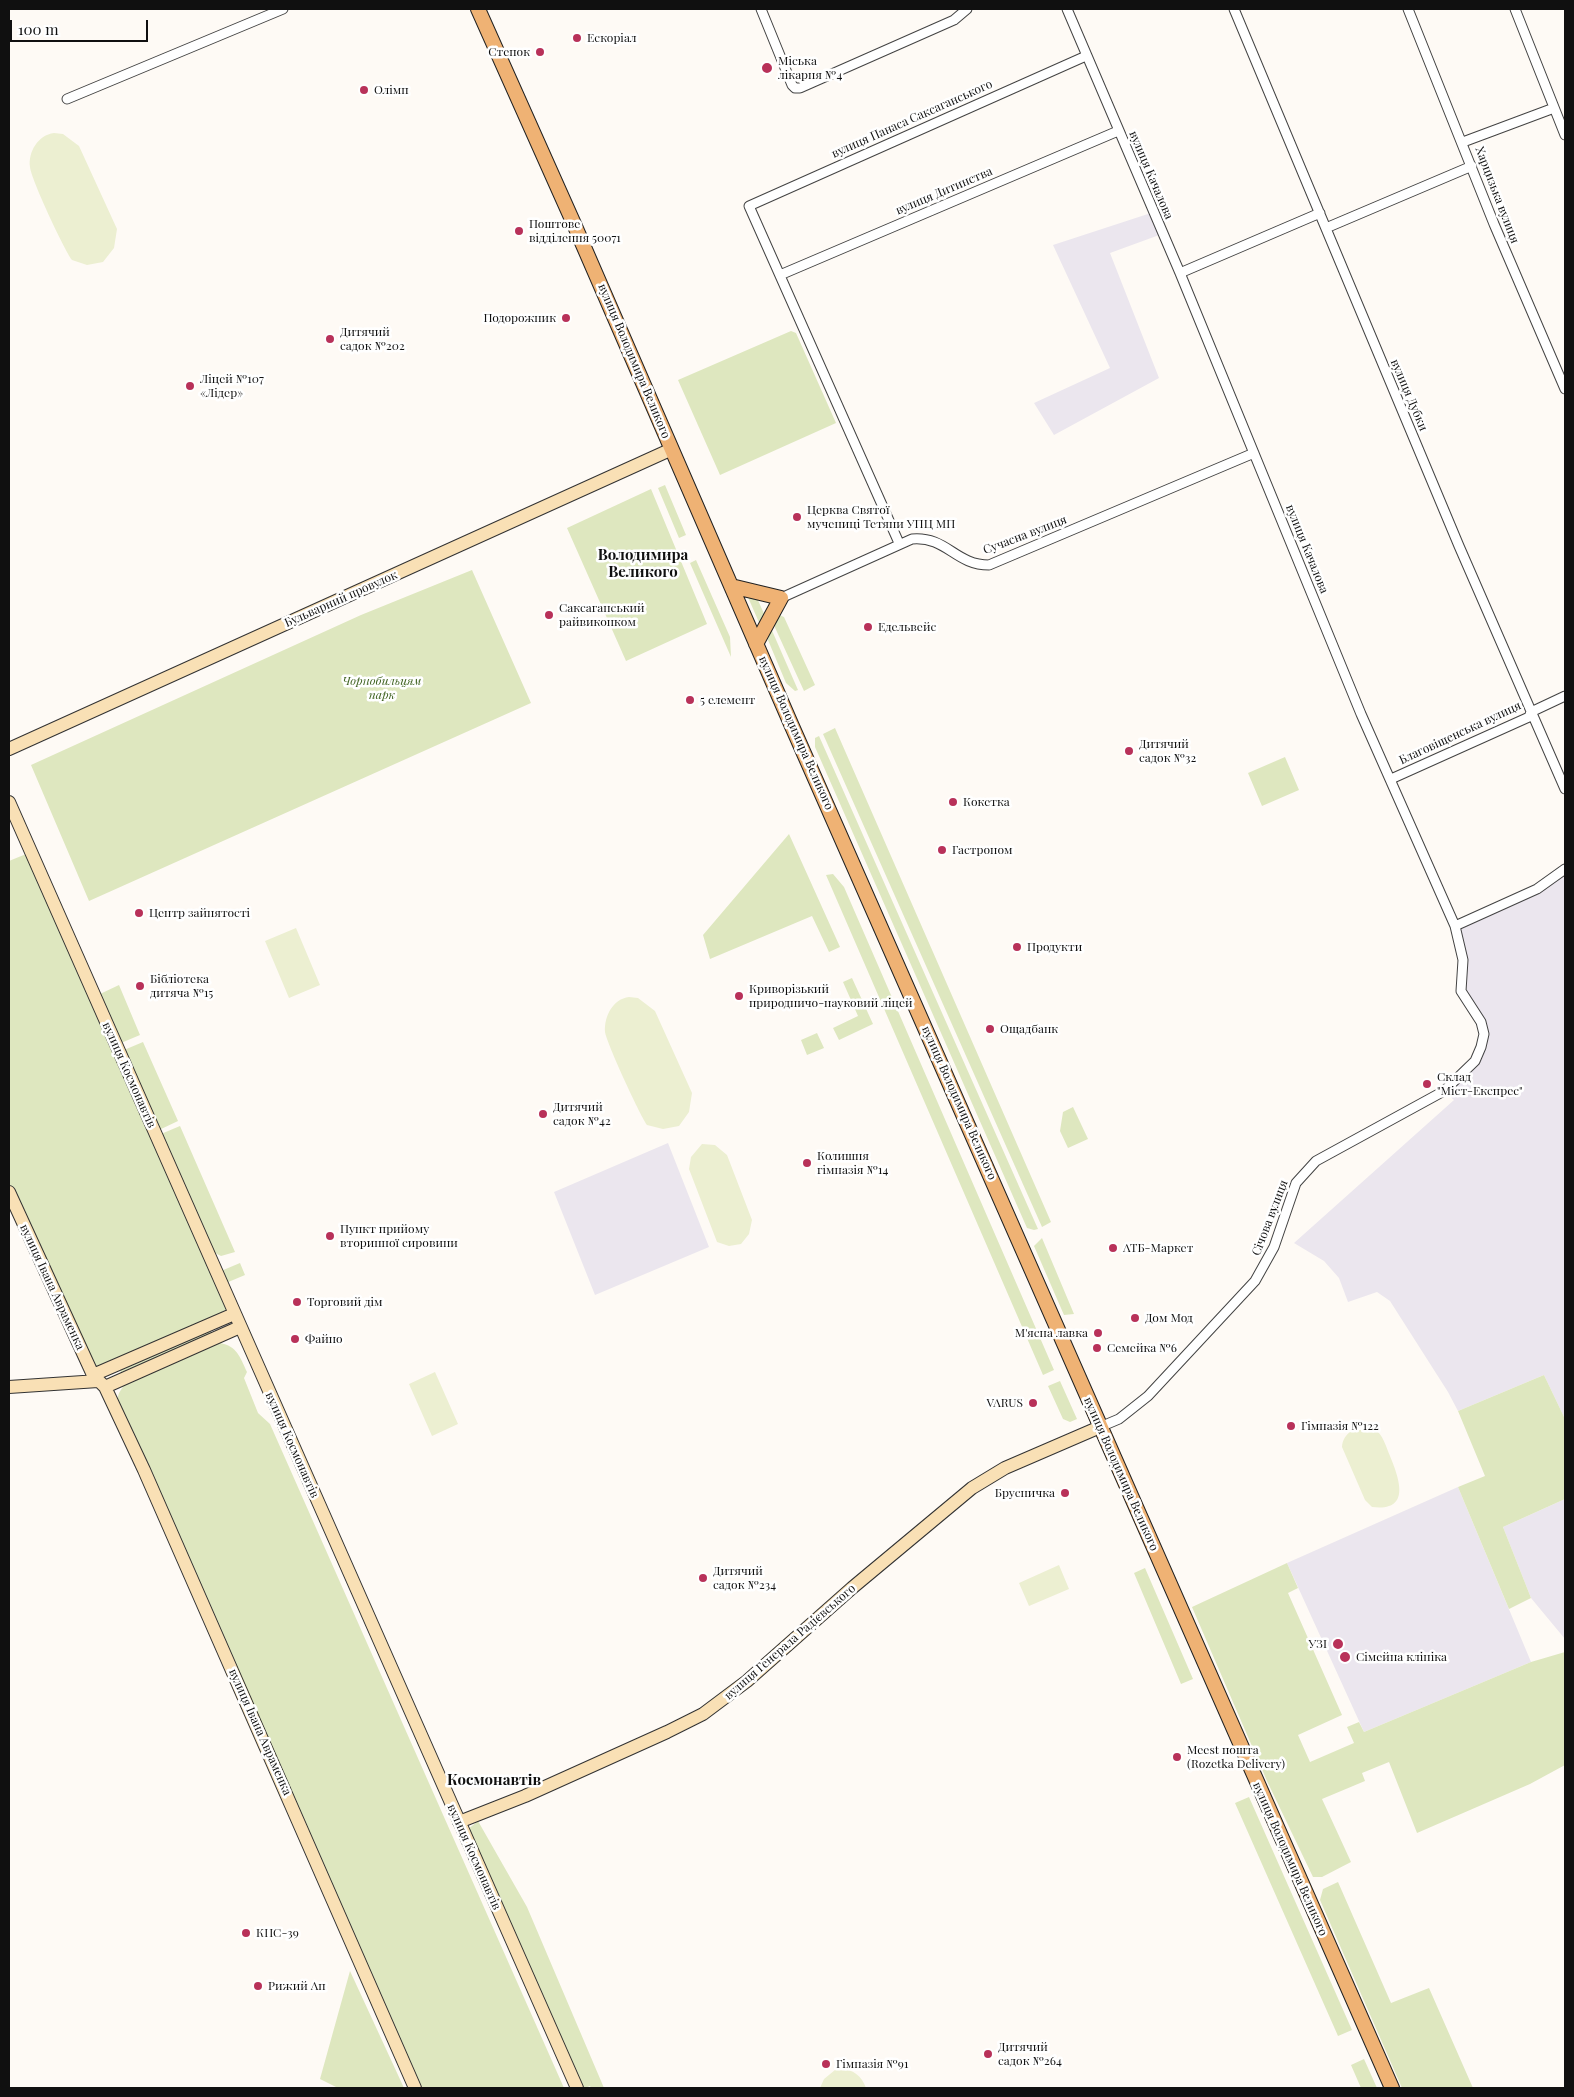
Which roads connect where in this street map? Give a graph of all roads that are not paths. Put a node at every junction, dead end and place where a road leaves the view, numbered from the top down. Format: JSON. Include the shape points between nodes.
{"nodes":[{"id":1,"x":283,"y":9,"type":"edge"},
{"id":2,"x":478,"y":9,"type":"edge"},
{"id":3,"x":761,"y":9,"type":"edge"},
{"id":4,"x":967,"y":9,"type":"edge"},
{"id":5,"x":1067,"y":9,"type":"edge"},
{"id":6,"x":1234,"y":9,"type":"edge"},
{"id":7,"x":1408,"y":9,"type":"edge"},
{"id":8,"x":1515,"y":9,"type":"edge"},
{"id":9,"x":1086,"y":56,"type":"junction"},
{"id":10,"x":67,"y":100,"type":"dead end"},
{"id":11,"x":1554,"y":108,"type":"junction"},
{"id":12,"x":1118,"y":131,"type":"junction"},
{"id":13,"x":1565,"y":135,"type":"edge"},
{"id":14,"x":1463,"y":142,"type":"junction"},
{"id":15,"x":1472,"y":166,"type":"junction"},
{"id":16,"x":1320,"y":213,"type":"junction"},
{"id":17,"x":1326,"y":228,"type":"junction"},
{"id":18,"x":780,"y":274,"type":"junction"},
{"id":19,"x":1180,"y":274,"type":"junction"},
{"id":20,"x":1565,"y":389,"type":"edge"},
{"id":21,"x":672,"y":450,"type":"junction"},
{"id":22,"x":1254,"y":453,"type":"junction"},
{"id":23,"x":899,"y":543,"type":"junction"},
{"id":24,"x":731,"y":586,"type":"junction"},
{"id":25,"x":781,"y":598,"type":"junction"},
{"id":26,"x":756,"y":644,"type":"junction"},
{"id":27,"x":1565,"y":696,"type":"edge"},
{"id":28,"x":1531,"y":712,"type":"junction"},
{"id":29,"x":9,"y":749,"type":"edge"},
{"id":30,"x":1391,"y":779,"type":"junction"},
{"id":31,"x":1565,"y":789,"type":"edge"},
{"id":32,"x":9,"y":802,"type":"edge"},
{"id":33,"x":1565,"y":869,"type":"edge"},
{"id":34,"x":1455,"y":926,"type":"junction"},
{"id":35,"x":1444,"y":1091,"type":"joint"},
{"id":36,"x":9,"y":1192,"type":"edge"},
{"id":37,"x":234,"y":1314,"type":"junction"},
{"id":38,"x":240,"y":1327,"type":"junction"},
{"id":39,"x":99,"y":1381,"type":"junction"},
{"id":40,"x":9,"y":1387,"type":"edge"},
{"id":41,"x":1100,"y":1427,"type":"junction"},
{"id":42,"x":459,"y":1822,"type":"junction"},
{"id":43,"x":415,"y":2088,"type":"edge"},
{"id":44,"x":577,"y":2088,"type":"edge"},
{"id":45,"x":1392,"y":2088,"type":"edge"}],
"edges":[{"from":1,"to":10,"type":"street"},
{"from":2,"to":21,"type":"main road","name":"вулиця Володимира Великого"},
{"from":3,"to":4,"type":"street","via":[[792,85],[800,88],[954,20]]},
{"from":5,"to":9,"type":"street","name":"вулиця Качалова"},
{"from":6,"to":16,"type":"street","name":"вулиця Дубки"},
{"from":7,"to":14,"type":"street","name":"Харцизька вулиця"},
{"from":8,"to":11,"type":"street"},
{"from":9,"to":12,"type":"street","name":"вулиця Качалова"},
{"from":9,"to":18,"type":"street","name":"вулиця Панаса Саксаганського","via":[[749,206]]},
{"from":11,"to":13,"type":"street"},
{"from":11,"to":14,"type":"street"},
{"from":12,"to":18,"type":"street","name":"вулиця Дитинства"},
{"from":12,"to":19,"type":"street","name":"вулиця Качалова"},
{"from":14,"to":15,"type":"street","name":"Харцизька вулиця"},
{"from":15,"to":17,"type":"street"},
{"from":15,"to":20,"type":"street","name":"Харцизька вулиця"},
{"from":16,"to":17,"type":"street","name":"вулиця Дубки"},
{"from":16,"to":19,"type":"street"},
{"from":17,"to":28,"type":"street","name":"вулиця Дубки"},
{"from":18,"to":23,"type":"street"},
{"from":19,"to":22,"type":"street","name":"вулиця Качалова"},
{"from":21,"to":24,"type":"main road","name":"вулиця Володимира Великого"},
{"from":21,"to":29,"type":"street","name":"Бульварний провулок"},
{"from":22,"to":23,"type":"street","name":"Сучасна вулиця","via":[[988,565],[967,562],[935,540],[912,539]]},
{"from":22,"to":30,"type":"street","name":"вулиця Качалова"},
{"from":23,"to":25,"type":"street","name":"Сучасна вулиця"},
{"from":24,"to":25,"type":"main road"},
{"from":24,"to":26,"type":"main road","name":"вулиця Володимира Великого"},
{"from":25,"to":26,"type":"main road"},
{"from":26,"to":41,"type":"main road","name":"вулиця Володимира Великого"},
{"from":27,"to":28,"type":"street","name":"Благовіщенська вулиця"},
{"from":28,"to":30,"type":"street","name":"Благовіщенська вулиця","via":[[1529,717]]},
{"from":28,"to":31,"type":"street","name":"вулиця Дубки"},
{"from":30,"to":34,"type":"street","name":"вулиця Качалова"},
{"from":32,"to":37,"type":"street","name":"вулиця Космонавтів"},
{"from":33,"to":34,"type":"street","via":[[1537,889]]},
{"from":34,"to":35,"type":"street","name":"вулиця Качалова","via":[[1463,960],[1461,991],[1481,1022],[1484,1034],[1475,1061]]},
{"from":35,"to":41,"type":"street","name":"Січова вулиця","via":[[1316,1161],[1305,1171],[1296,1183],[1270,1257],[1255,1281],[1148,1396],[1119,1419]]},
{"from":36,"to":39,"type":"street","name":"вулиця Івана Авраменка"},
{"from":37,"to":38,"type":"street","name":"вулиця Космонавтів"},
{"from":37,"to":39,"type":"street"},
{"from":38,"to":39,"type":"street"},
{"from":38,"to":42,"type":"street","name":"вулиця Космонавтів"},
{"from":39,"to":40,"type":"street"},
{"from":39,"to":43,"type":"street","name":"вулиця Івана Авраменка","via":[[288,1796]]},
{"from":41,"to":42,"type":"street","name":"вулиця Генерала Радієвського","via":[[1005,1468],[972,1488],[852,1588],[747,1682],[703,1714],[525,1796]]},
{"from":41,"to":45,"type":"main road","name":"вулиця Володимира Великого"},
{"from":42,"to":44,"type":"street","name":"вулиця Космонавтів"}]}
